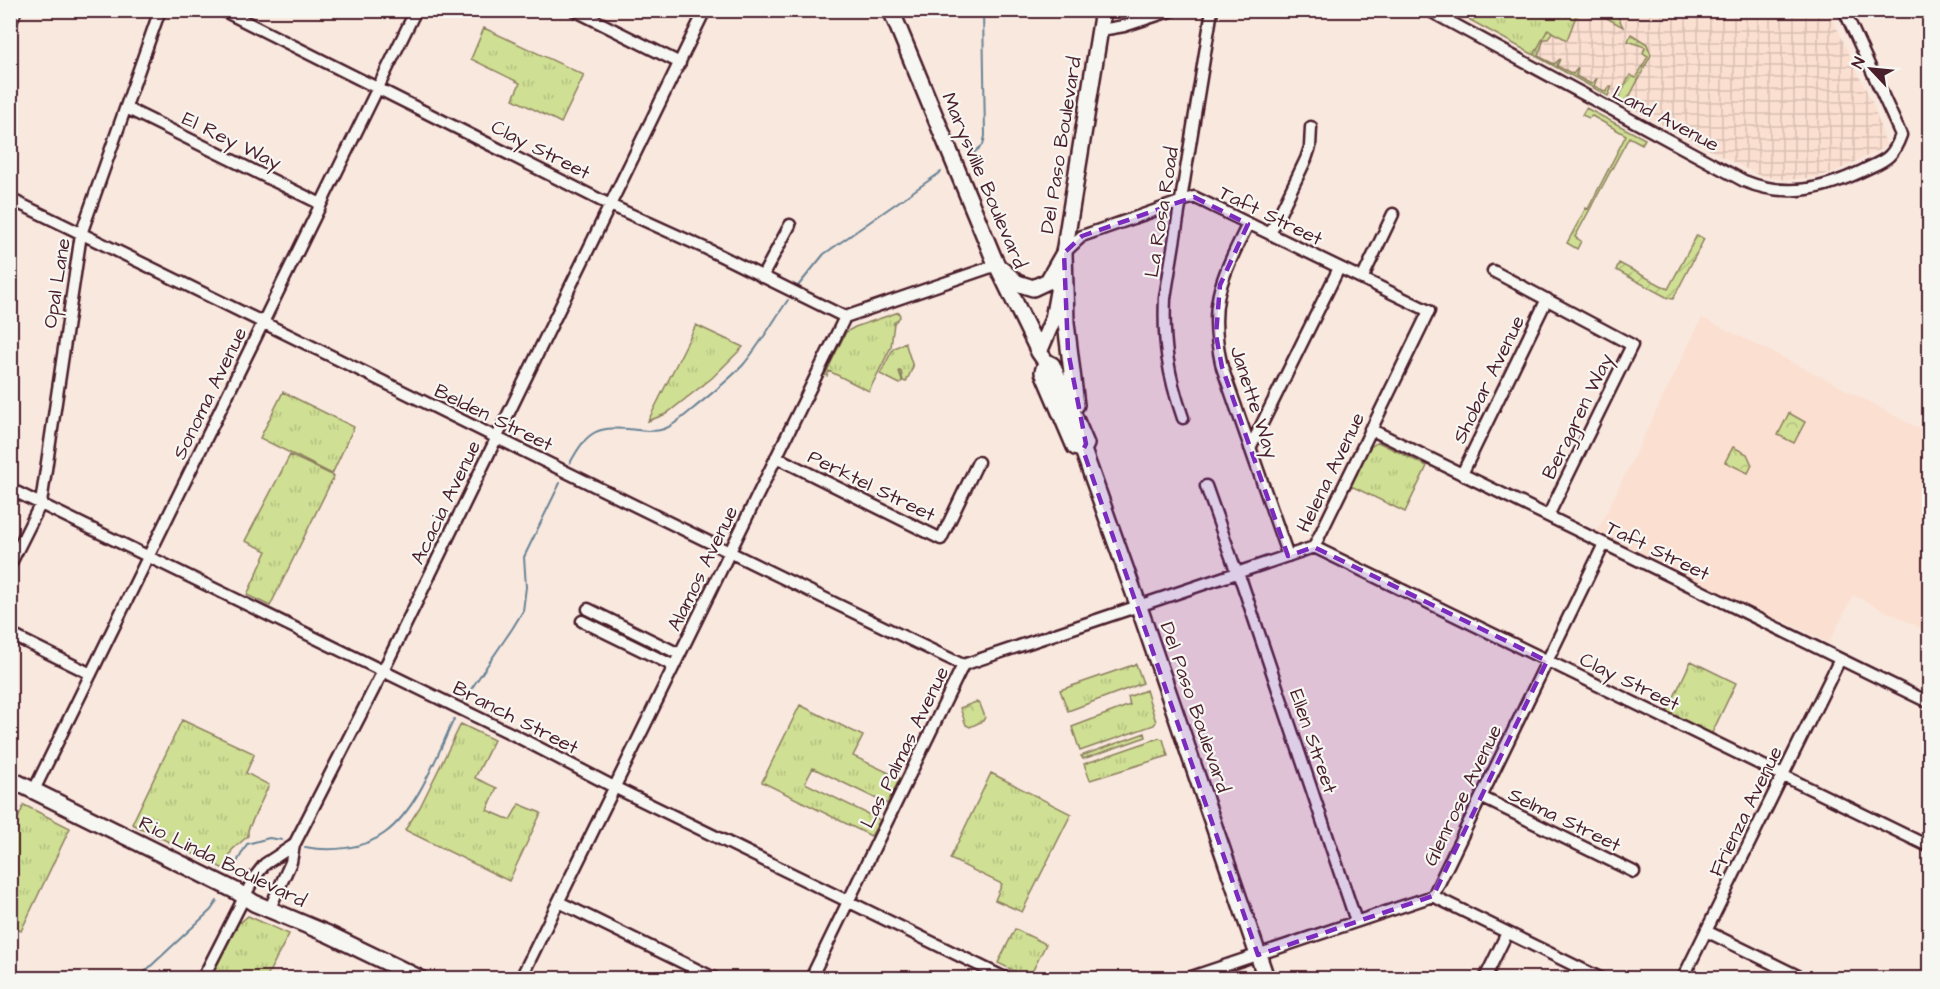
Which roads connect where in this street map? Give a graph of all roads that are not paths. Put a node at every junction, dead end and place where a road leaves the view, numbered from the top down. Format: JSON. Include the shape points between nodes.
{"nodes":[{"id":1,"x":14,"y":10,"type":"edge"},
{"id":2,"x":160,"y":10,"type":"edge"},
{"id":3,"x":222,"y":10,"type":"edge"},
{"id":4,"x":416,"y":10,"type":"edge"},
{"id":5,"x":574,"y":10,"type":"edge"},
{"id":6,"x":705,"y":10,"type":"edge"},
{"id":7,"x":891,"y":10,"type":"edge"},
{"id":8,"x":1103,"y":10,"type":"edge"},
{"id":9,"x":1173,"y":10,"type":"edge"},
{"id":10,"x":1212,"y":10,"type":"edge"},
{"id":11,"x":1428,"y":10,"type":"edge"},
{"id":12,"x":1844,"y":10,"type":"edge"},
{"id":13,"x":10,"y":21,"type":"edge"},
{"id":14,"x":1101,"y":30,"type":"junction"},
{"id":15,"x":680,"y":63,"type":"junction"},
{"id":16,"x":379,"y":87,"type":"junction"},
{"id":17,"x":126,"y":108,"type":"junction"},
{"id":18,"x":1311,"y":128,"type":"dead end"},
{"id":19,"x":10,"y":199,"type":"edge"},
{"id":20,"x":1180,"y":202,"type":"junction"},
{"id":21,"x":321,"y":204,"type":"junction"},
{"id":22,"x":610,"y":205,"type":"junction"},
{"id":23,"x":1393,"y":214,"type":"dead end"},
{"id":24,"x":1248,"y":224,"type":"junction"},
{"id":25,"x":790,"y":225,"type":"dead end"},
{"id":26,"x":81,"y":234,"type":"junction"},
{"id":27,"x":1270,"y":234,"type":"junction"},
{"id":28,"x":1064,"y":253,"type":"junction"},
{"id":29,"x":997,"y":265,"type":"junction"},
{"id":30,"x":1339,"y":268,"type":"junction"},
{"id":31,"x":1492,"y":270,"type":"dead end"},
{"id":32,"x":762,"y":277,"type":"junction"},
{"id":33,"x":1362,"y":279,"type":"junction"},
{"id":34,"x":1546,"y":300,"type":"junction"},
{"id":35,"x":1429,"y":311,"type":"joint"},
{"id":36,"x":845,"y":317,"type":"junction"},
{"id":37,"x":264,"y":322,"type":"junction"},
{"id":38,"x":1066,"y":324,"type":"junction"},
{"id":39,"x":1043,"y":357,"type":"junction"},
{"id":40,"x":1183,"y":418,"type":"dead end"},
{"id":41,"x":1080,"y":429,"type":"junction"},
{"id":42,"x":1370,"y":429,"type":"junction"},
{"id":43,"x":495,"y":438,"type":"junction"},
{"id":44,"x":1250,"y":448,"type":"junction"},
{"id":45,"x":1083,"y":450,"type":"junction"},
{"id":46,"x":776,"y":457,"type":"junction"},
{"id":47,"x":978,"y":462,"type":"dead end"},
{"id":48,"x":1462,"y":474,"type":"junction"},
{"id":49,"x":1206,"y":486,"type":"dead end"},
{"id":50,"x":10,"y":489,"type":"edge"},
{"id":51,"x":41,"y":503,"type":"junction"},
{"id":52,"x":1548,"y":516,"type":"junction"},
{"id":53,"x":1604,"y":544,"type":"junction"},
{"id":54,"x":1314,"y":547,"type":"junction"},
{"id":55,"x":729,"y":553,"type":"junction"},
{"id":56,"x":148,"y":556,"type":"junction"},
{"id":57,"x":1288,"y":556,"type":"junction"},
{"id":58,"x":10,"y":565,"type":"edge"},
{"id":59,"x":1238,"y":573,"type":"junction"},
{"id":60,"x":1139,"y":607,"type":"junction"},
{"id":61,"x":588,"y":609,"type":"dead end"},
{"id":62,"x":600,"y":615,"type":"junction"},
{"id":63,"x":582,"y":621,"type":"dead end"},
{"id":64,"x":594,"y":626,"type":"junction"},
{"id":65,"x":10,"y":634,"type":"edge"},
{"id":66,"x":680,"y":654,"type":"junction"},
{"id":67,"x":1840,"y":659,"type":"junction"},
{"id":68,"x":1547,"y":661,"type":"junction"},
{"id":69,"x":963,"y":665,"type":"junction"},
{"id":70,"x":674,"y":666,"type":"junction"},
{"id":71,"x":383,"y":671,"type":"junction"},
{"id":72,"x":91,"y":674,"type":"junction"},
{"id":73,"x":1929,"y":704,"type":"edge"},
{"id":74,"x":1782,"y":776,"type":"junction"},
{"id":75,"x":10,"y":779,"type":"edge"},
{"id":76,"x":614,"y":787,"type":"junction"},
{"id":77,"x":34,"y":790,"type":"junction"},
{"id":78,"x":1481,"y":797,"type":"junction"},
{"id":79,"x":294,"y":846,"type":"junction"},
{"id":80,"x":1929,"y":847,"type":"edge"},
{"id":81,"x":1634,"y":872,"type":"dead end"},
{"id":82,"x":244,"y":896,"type":"junction"},
{"id":83,"x":1433,"y":896,"type":"junction"},
{"id":84,"x":849,"y":901,"type":"junction"},
{"id":85,"x":559,"y":902,"type":"junction"},
{"id":86,"x":269,"y":910,"type":"junction"},
{"id":87,"x":1356,"y":921,"type":"junction"},
{"id":88,"x":1706,"y":931,"type":"junction"},
{"id":89,"x":1507,"y":933,"type":"junction"},
{"id":90,"x":1258,"y":955,"type":"junction"},
{"id":91,"x":1800,"y":977,"type":"edge"},
{"id":92,"x":203,"y":978,"type":"edge"},
{"id":93,"x":419,"y":978,"type":"edge"},
{"id":94,"x":521,"y":978,"type":"edge"},
{"id":95,"x":714,"y":978,"type":"edge"},
{"id":96,"x":811,"y":978,"type":"edge"},
{"id":97,"x":1005,"y":978,"type":"edge"},
{"id":98,"x":1188,"y":978,"type":"edge"},
{"id":99,"x":1266,"y":978,"type":"edge"},
{"id":100,"x":1485,"y":978,"type":"edge"},
{"id":101,"x":1600,"y":978,"type":"edge"},
{"id":102,"x":1683,"y":978,"type":"edge"}],
"edges":[{"from":1,"to":13,"type":"street"},
{"from":2,"to":17,"type":"street","name":"Opal Lane"},
{"from":3,"to":16,"type":"street","name":"Clay Street"},
{"from":4,"to":16,"type":"street","name":"Sonoma Avenue"},
{"from":5,"to":15,"type":"street"},
{"from":6,"to":15,"type":"street","name":"Acacia Avenue"},
{"from":7,"to":29,"type":"main road","name":"Marysville Boulevard"},
{"from":8,"to":14,"type":"main road","name":"Del Paso Boulevard"},
{"from":9,"to":14,"type":"street"},
{"from":10,"to":20,"type":"street","name":"La Rosa Road"},
{"from":11,"to":12,"type":"street","name":"Land Avenue","via":[[1753,184],[1785,191],[1822,188],[1876,164],[1895,151],[1900,135]]},
{"from":14,"to":28,"type":"main road","name":"Del Paso Boulevard"},
{"from":15,"to":22,"type":"street","name":"Acacia Avenue"},
{"from":16,"to":21,"type":"street","name":"Sonoma Avenue"},
{"from":16,"to":22,"type":"street","name":"Clay Street"},
{"from":17,"to":21,"type":"street","name":"El Rey Way"},
{"from":17,"to":26,"type":"street","name":"Opal Lane"},
{"from":18,"to":27,"type":"street","via":[[1306,159]]},
{"from":19,"to":26,"type":"street","name":"Belden Street"},
{"from":20,"to":24,"type":"street","name":"Taft Street","via":[[1194,197]]},
{"from":20,"to":28,"type":"street","name":"Taft Street","via":[[1082,236]]},
{"from":20,"to":40,"type":"street","name":"La Rosa Road","via":[[1164,322],[1168,369]]},
{"from":21,"to":37,"type":"street","name":"Sonoma Avenue"},
{"from":22,"to":32,"type":"street","name":"Clay Street"},
{"from":22,"to":43,"type":"street","name":"Acacia Avenue"},
{"from":23,"to":33,"type":"street"},
{"from":24,"to":27,"type":"street","name":"Taft Street"},
{"from":24,"to":44,"type":"street","name":"Janette Way","via":[[1224,273],[1215,319],[1222,368]]},
{"from":25,"to":32,"type":"street"},
{"from":26,"to":37,"type":"street","name":"Belden Street"},
{"from":26,"to":51,"type":"street","name":"Opal Lane"},
{"from":27,"to":30,"type":"street","name":"Taft Street"},
{"from":28,"to":29,"type":"main road","via":[[1048,281],[1032,288],[1017,283]]},
{"from":28,"to":38,"type":"main road","name":"Del Paso Boulevard"},
{"from":28,"to":39,"type":"main road"},
{"from":29,"to":36,"type":"street"},
{"from":29,"to":39,"type":"main road","name":"Marysville Boulevard"},
{"from":30,"to":33,"type":"street","name":"Taft Street"},
{"from":30,"to":44,"type":"street"},
{"from":31,"to":34,"type":"street","name":"Berggren Way"},
{"from":32,"to":36,"type":"street","name":"Clay Street"},
{"from":33,"to":35,"type":"street","name":"Taft Street"},
{"from":34,"to":48,"type":"street","name":"Shobar Avenue"},
{"from":34,"to":52,"type":"street","name":"Berggren Way","via":[[1632,345]]},
{"from":35,"to":42,"type":"street","name":"Helena Avenue"},
{"from":36,"to":46,"type":"street","name":"Alamos Avenue"},
{"from":37,"to":43,"type":"street","name":"Belden Street"},
{"from":37,"to":56,"type":"street","name":"Sonoma Avenue"},
{"from":38,"to":39,"type":"main road","via":[[1061,337]]},
{"from":38,"to":41,"type":"main road","name":"Del Paso Boulevard"},
{"from":39,"to":41,"type":"main road","name":"Marysville Boulevard","via":[[1053,365]]},
{"from":39,"to":45,"type":"main road","name":"Marysville Boulevard","via":[[1043,372],[1075,447]]},
{"from":41,"to":45,"type":"main road","name":"Marysville Boulevard","via":[[1086,444]]},
{"from":42,"to":48,"type":"street","name":"Taft Street"},
{"from":42,"to":54,"type":"street","name":"Helena Avenue"},
{"from":43,"to":55,"type":"street","name":"Belden Street"},
{"from":43,"to":71,"type":"street","name":"Acacia Avenue"},
{"from":44,"to":57,"type":"street","name":"Janette Way"},
{"from":45,"to":60,"type":"main road","name":"Del Paso Boulevard"},
{"from":46,"to":47,"type":"street","name":"Perktel Street","via":[[941,539]]},
{"from":46,"to":55,"type":"street","name":"Alamos Avenue"},
{"from":48,"to":52,"type":"street","name":"Taft Street"},
{"from":49,"to":59,"type":"street"},
{"from":50,"to":51,"type":"street","name":"Branch Street"},
{"from":51,"to":56,"type":"street","name":"Branch Street"},
{"from":51,"to":58,"type":"street","name":"Opal Lane"},
{"from":52,"to":53,"type":"street","name":"Taft Street"},
{"from":53,"to":67,"type":"street","name":"Taft Street"},
{"from":53,"to":68,"type":"street","name":"Glenrose Avenue"},
{"from":54,"to":57,"type":"street","name":"Helena Avenue"},
{"from":54,"to":68,"type":"street","name":"Clay Street"},
{"from":55,"to":66,"type":"street","name":"Alamos Avenue"},
{"from":55,"to":69,"type":"street","name":"Belden Street"},
{"from":56,"to":71,"type":"street","name":"Branch Street"},
{"from":56,"to":72,"type":"street","name":"Sonoma Avenue"},
{"from":57,"to":59,"type":"street","name":"Helena Avenue"},
{"from":59,"to":60,"type":"street","name":"Helena Avenue"},
{"from":59,"to":87,"type":"street","name":"Ellen Street"},
{"from":60,"to":69,"type":"street","name":"Las Palmas Avenue"},
{"from":60,"to":90,"type":"main road","name":"Del Paso Boulevard"},
{"from":61,"to":62,"type":"street"},
{"from":62,"to":64,"type":"street"},
{"from":62,"to":66,"type":"street"},
{"from":63,"to":64,"type":"street"},
{"from":64,"to":70,"type":"street"},
{"from":65,"to":72,"type":"street"},
{"from":66,"to":70,"type":"street","name":"Alamos Avenue"},
{"from":67,"to":73,"type":"street","name":"Taft Street"},
{"from":67,"to":74,"type":"street","name":"Frienza Avenue"},
{"from":68,"to":74,"type":"street","name":"Clay Street"},
{"from":68,"to":78,"type":"street","name":"Glenrose Avenue"},
{"from":69,"to":84,"type":"street","name":"Las Palmas Avenue"},
{"from":70,"to":76,"type":"street","name":"Alamos Avenue"},
{"from":71,"to":76,"type":"street","name":"Branch Street"},
{"from":71,"to":79,"type":"street","name":"Acacia Avenue"},
{"from":72,"to":77,"type":"street","name":"Sonoma Avenue"},
{"from":74,"to":80,"type":"street","name":"Clay Street"},
{"from":74,"to":88,"type":"street","name":"Frienza Avenue"},
{"from":75,"to":77,"type":"main road","name":"Rio Linda Boulevard"},
{"from":76,"to":84,"type":"street","name":"Branch Street"},
{"from":76,"to":85,"type":"street","name":"Alamos Avenue"},
{"from":77,"to":82,"type":"main road","name":"Rio Linda Boulevard"},
{"from":78,"to":81,"type":"street","name":"Selma Street"},
{"from":78,"to":83,"type":"street","name":"Glenrose Avenue"},
{"from":79,"to":82,"type":"street","via":[[265,864]]},
{"from":79,"to":86,"type":"street","name":"Acacia Avenue","via":[[291,862]]},
{"from":82,"to":86,"type":"main road","name":"Rio Linda Boulevard"},
{"from":82,"to":92,"type":"street"},
{"from":83,"to":87,"type":"street","name":"Glenrose Avenue"},
{"from":83,"to":89,"type":"street"},
{"from":84,"to":96,"type":"street","name":"Las Palmas Avenue"},
{"from":84,"to":97,"type":"street","name":"Branch Street"},
{"from":85,"to":94,"type":"street","name":"Alamos Avenue"},
{"from":85,"to":95,"type":"street"},
{"from":86,"to":93,"type":"main road","name":"Rio Linda Boulevard"},
{"from":87,"to":90,"type":"street","name":"Glenrose Avenue"},
{"from":88,"to":91,"type":"street"},
{"from":88,"to":102,"type":"street","name":"Frienza Avenue"},
{"from":89,"to":100,"type":"street"},
{"from":89,"to":101,"type":"street"},
{"from":90,"to":98,"type":"street","name":"Glenrose Avenue"},
{"from":90,"to":99,"type":"main road","name":"Del Paso Boulevard"}]}
